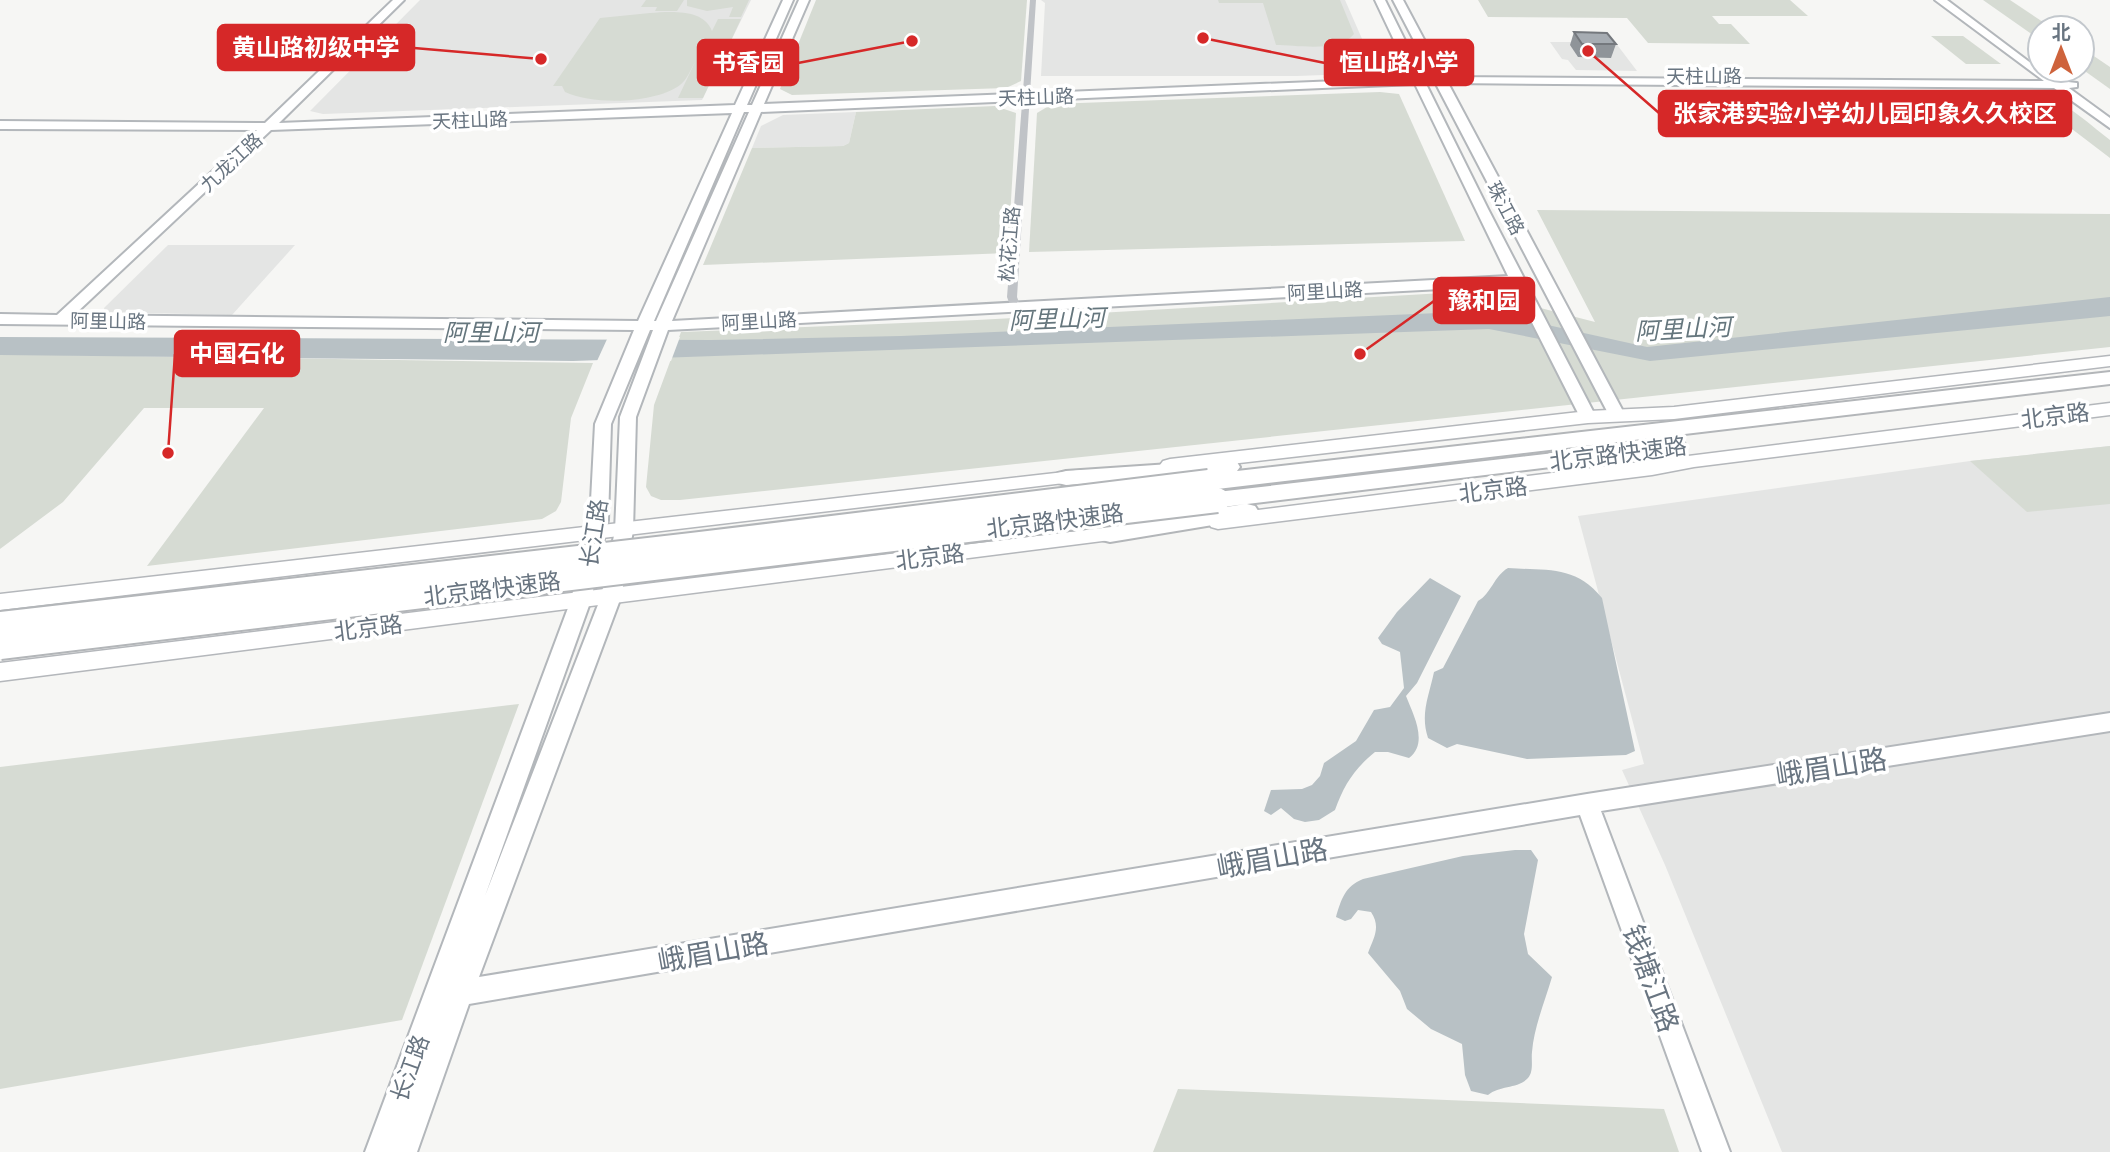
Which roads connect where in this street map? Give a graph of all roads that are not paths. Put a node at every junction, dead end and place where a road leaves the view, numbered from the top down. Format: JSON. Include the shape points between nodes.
{"nodes":[{"id":1,"x":399,"y":0,"type":"edge"},
{"id":2,"x":406,"y":0,"type":"edge"},
{"id":3,"x":788,"y":0,"type":"edge"},
{"id":4,"x":804,"y":0,"type":"edge"},
{"id":5,"x":1033,"y":0,"type":"edge"},
{"id":6,"x":1039,"y":0,"type":"edge"},
{"id":7,"x":1940,"y":0,"type":"edge"},
{"id":8,"x":1953,"y":0,"type":"edge"},
{"id":9,"x":1382,"y":4,"type":"edge"},
{"id":10,"x":1400,"y":4,"type":"edge"},
{"id":11,"x":2026,"y":52,"type":"edge"},
{"id":12,"x":2026,"y":58,"type":"edge"},
{"id":13,"x":1438,"y":77,"type":"junction"},
{"id":14,"x":1418,"y":78,"type":"junction"},
{"id":15,"x":2026,"y":80,"type":"edge"},
{"id":16,"x":2064,"y":84,"type":"edge"},
{"id":17,"x":2065,"y":84,"type":"edge"},
{"id":18,"x":1030,"y":95,"type":"junction"},
{"id":19,"x":741,"y":106,"type":"junction"},
{"id":20,"x":758,"y":106,"type":"junction"},
{"id":21,"x":2110,"y":112,"type":"edge"},
{"id":22,"x":0,"y":122,"type":"edge"},
{"id":23,"x":275,"y":124,"type":"junction"},
{"id":24,"x":2110,"y":124,"type":"edge"},
{"id":25,"x":1517,"y":278,"type":"junction"},
{"id":26,"x":1016,"y":308,"type":"junction"},
{"id":27,"x":0,"y":319,"type":"edge"},
{"id":28,"x":67,"y":320,"type":"junction"},
{"id":29,"x":640,"y":333,"type":"junction"},
{"id":30,"x":659,"y":333,"type":"junction"},
{"id":31,"x":628,"y":361,"type":"joint"},
{"id":32,"x":2110,"y":361,"type":"edge"},
{"id":33,"x":2110,"y":377,"type":"edge"},
{"id":34,"x":2110,"y":393,"type":"edge"},
{"id":35,"x":2110,"y":409,"type":"edge"},
{"id":36,"x":1617,"y":415,"type":"junction"},
{"id":37,"x":1588,"y":417,"type":"junction"},
{"id":38,"x":1700,"y":426,"type":"junction"},
{"id":39,"x":1658,"y":448,"type":"junction"},
{"id":40,"x":1066,"y":478,"type":"junction"},
{"id":41,"x":1213,"y":491,"type":"junction"},
{"id":42,"x":624,"y":531,"type":"junction"},
{"id":43,"x":597,"y":534,"type":"junction"},
{"id":44,"x":1110,"y":534,"type":"junction"},
{"id":45,"x":95,"y":592,"type":"junction"},
{"id":46,"x":0,"y":594,"type":"edge"},
{"id":47,"x":611,"y":597,"type":"junction"},
{"id":48,"x":581,"y":600,"type":"junction"},
{"id":49,"x":0,"y":602,"type":"edge"},
{"id":50,"x":0,"y":624,"type":"edge"},
{"id":51,"x":0,"y":647,"type":"edge"},
{"id":52,"x":168,"y":651,"type":"junction"},
{"id":53,"x":0,"y":672,"type":"edge"},
{"id":54,"x":0,"y":685,"type":"edge"},
{"id":55,"x":2110,"y":722,"type":"edge"},
{"id":56,"x":1587,"y":804,"type":"junction"},
{"id":57,"x":447,"y":995,"type":"junction"},
{"id":58,"x":379,"y":1152,"type":"edge"},
{"id":59,"x":403,"y":1152,"type":"edge"},
{"id":60,"x":1716,"y":1152,"type":"edge"}],
"edges":[{"from":1,"to":23,"type":"street","name":"九龙江路"},
{"from":2,"to":23,"type":"street","name":"九龙江路"},
{"from":3,"to":19,"type":"street","name":"长江路"},
{"from":4,"to":20,"type":"street","name":"长江路"},
{"from":5,"to":18,"type":"street","name":"松花江路"},
{"from":6,"to":18,"type":"street","name":"松花江路"},
{"from":7,"to":12,"type":"street"},
{"from":8,"to":11,"type":"street"},
{"from":9,"to":10,"type":"street"},
{"from":9,"to":14,"type":"street","name":"珠江路"},
{"from":10,"to":13,"type":"street","name":"珠江路"},
{"from":13,"to":14,"type":"street","name":"天柱山路"},
{"from":13,"to":15,"type":"street","name":"天柱山路"},
{"from":13,"to":36,"type":"street","name":"珠江路"},
{"from":14,"to":18,"type":"street","name":"天柱山路"},
{"from":14,"to":25,"type":"street","name":"珠江路"},
{"from":16,"to":24,"type":"street"},
{"from":17,"to":21,"type":"street"},
{"from":18,"to":20,"type":"street","name":"天柱山路"},
{"from":18,"to":26,"type":"street","name":"松花江路","via":[[1028,207]]},
{"from":19,"to":20,"type":"street","name":"天柱山路"},
{"from":19,"to":23,"type":"street","name":"天柱山路"},
{"from":19,"to":29,"type":"street","name":"长江路"},
{"from":20,"to":30,"type":"street","name":"长江路"},
{"from":22,"to":23,"type":"street","name":"天柱山路"},
{"from":23,"to":28,"type":"street","name":"九龙江路"},
{"from":25,"to":26,"type":"street","name":"阿里山路"},
{"from":25,"to":37,"type":"street","name":"珠江路"},
{"from":26,"to":30,"type":"street","name":"阿里山路"},
{"from":27,"to":28,"type":"street","name":"阿里山路"},
{"from":28,"to":29,"type":"street","name":"阿里山路"},
{"from":29,"to":30,"type":"street","name":"阿里山路"},
{"from":29,"to":31,"type":"street","name":"长江路"},
{"from":30,"to":42,"type":"street","name":"长江路","via":[[627,422]]},
{"from":31,"to":43,"type":"street","name":"长江路","via":[[603,424]]},
{"from":32,"to":36,"type":"main road","name":"北京路"},
{"from":33,"to":38,"type":"highway","name":"北京路快速路"},
{"from":34,"to":39,"type":"highway","name":"北京路快速路"},
{"from":35,"to":44,"type":"main road","name":"北京路"},
{"from":36,"to":37,"type":"main road","name":"北京路"},
{"from":37,"to":40,"type":"main road","name":"北京路"},
{"from":38,"to":40,"type":"highway","via":[[1587,429],[1186,472]]},
{"from":38,"to":41,"type":"highway","name":"北京路快速路"},
{"from":39,"to":41,"type":"highway","name":"北京路快速路"},
{"from":39,"to":44,"type":"highway","via":[[1581,464]]},
{"from":40,"to":42,"type":"main road","name":"北京路"},
{"from":41,"to":50,"type":"highway","name":"北京路快速路","bridge":true},
{"from":41,"to":51,"type":"highway","name":"北京路快速路","bridge":true},
{"from":42,"to":43,"type":"main road","name":"北京路"},
{"from":42,"to":47,"type":"street","name":"长江路"},
{"from":43,"to":45,"type":"main road","name":"北京路"},
{"from":43,"to":48,"type":"street","name":"长江路"},
{"from":44,"to":47,"type":"main road","name":"北京路"},
{"from":45,"to":46,"type":"main road"},
{"from":45,"to":49,"type":"main road","name":"北京路"},
{"from":47,"to":48,"type":"main road","name":"北京路"},
{"from":47,"to":57,"type":"street","name":"长江路"},
{"from":48,"to":52,"type":"main road","name":"北京路"},
{"from":48,"to":57,"type":"street","name":"长江路"},
{"from":52,"to":53,"type":"main road","name":"北京路"},
{"from":52,"to":54,"type":"main road"},
{"from":55,"to":56,"type":"street","name":"峨眉山路"},
{"from":56,"to":57,"type":"street","name":"峨眉山路"},
{"from":56,"to":60,"type":"street","name":"钱塘江路"},
{"from":57,"to":58,"type":"street","name":"长江路"},
{"from":57,"to":59,"type":"street","name":"长江路"}]}
